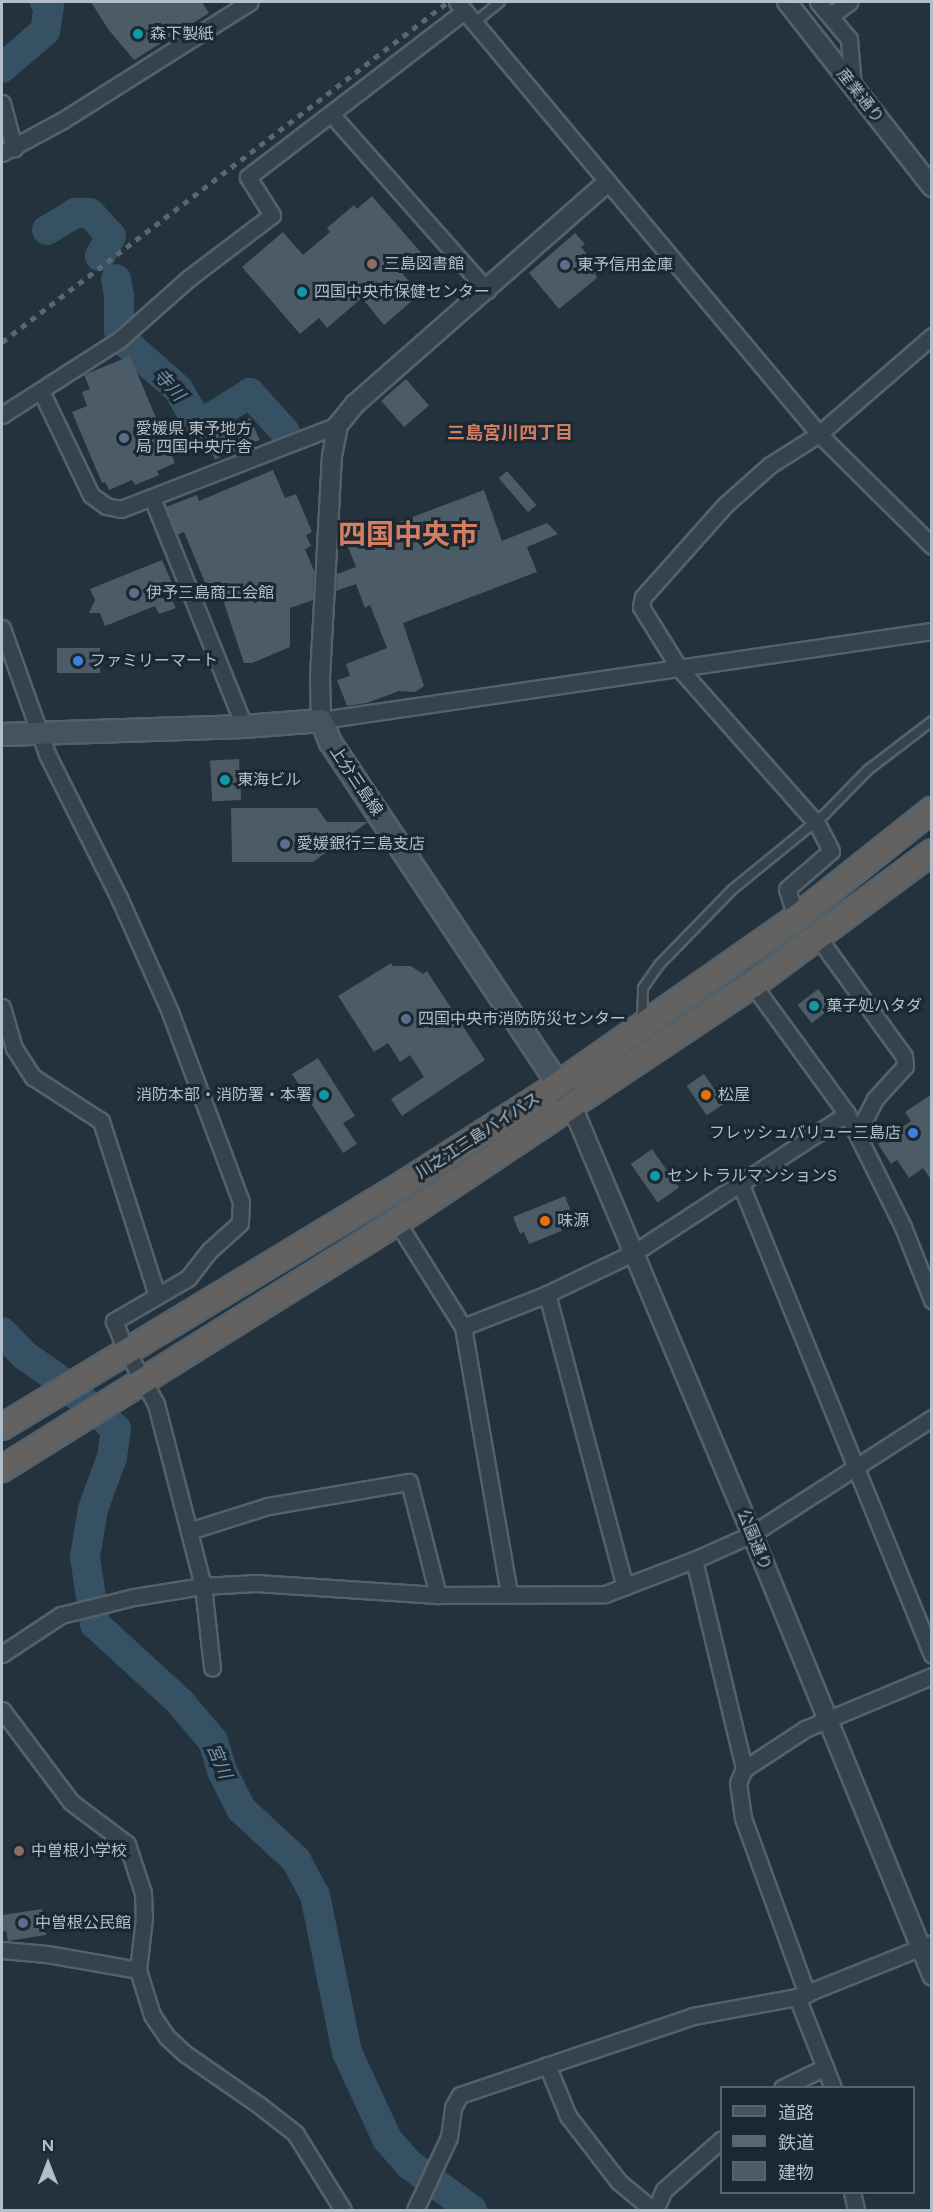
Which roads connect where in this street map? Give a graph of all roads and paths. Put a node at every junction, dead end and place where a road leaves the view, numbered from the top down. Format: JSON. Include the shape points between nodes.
{"nodes":[{"id":1,"x":250,"y":2,"type":"edge"},
{"id":2,"x":500,"y":2,"type":"edge"},
{"id":3,"x":818,"y":2,"type":"edge"},
{"id":4,"x":849,"y":2,"type":"edge"},
{"id":5,"x":788,"y":3,"type":"edge"},
{"id":6,"x":461,"y":6,"type":"edge"},
{"id":7,"x":830,"y":16,"type":"junction"},
{"id":8,"x":474,"y":23,"type":"junction"},
{"id":9,"x":853,"y":87,"type":"junction"},
{"id":10,"x":2,"y":104,"type":"edge"},
{"id":11,"x":332,"y":115,"type":"junction"},
{"id":12,"x":8,"y":151,"type":"edge"},
{"id":13,"x":607,"y":183,"type":"junction"},
{"id":14,"x":932,"y":187,"type":"edge"},
{"id":15,"x":487,"y":290,"type":"junction"},
{"id":16,"x":932,"y":336,"type":"edge"},
{"id":17,"x":41,"y":391,"type":"junction"},
{"id":18,"x":2,"y":415,"type":"edge"},
{"id":19,"x":338,"y":425,"type":"junction"},
{"id":20,"x":819,"y":434,"type":"junction"},
{"id":21,"x":152,"y":498,"type":"junction"},
{"id":22,"x":932,"y":546,"type":"edge"},
{"id":23,"x":2,"y":628,"type":"edge"},
{"id":24,"x":932,"y":631,"type":"edge"},
{"id":25,"x":679,"y":668,"type":"junction"},
{"id":26,"x":321,"y":720,"type":"junction"},
{"id":27,"x":932,"y":721,"type":"edge"},
{"id":28,"x":244,"y":726,"type":"junction"},
{"id":29,"x":2,"y":734,"type":"edge"},
{"id":30,"x":39,"y":734,"type":"junction"},
{"id":31,"x":932,"y":810,"type":"edge"},
{"id":32,"x":816,"y":822,"type":"junction"},
{"id":33,"x":932,"y":852,"type":"edge"},
{"id":34,"x":796,"y":918,"type":"junction"},
{"id":35,"x":817,"y":936,"type":"junction"},
{"id":36,"x":753,"y":985,"type":"junction"},
{"id":37,"x":2,"y":1006,"type":"edge"},
{"id":38,"x":642,"y":1026,"type":"junction"},
{"id":39,"x":559,"y":1084,"type":"junction"},
{"id":40,"x":572,"y":1106,"type":"junction"},
{"id":41,"x":847,"y":1114,"type":"junction"},
{"id":42,"x":857,"y":1134,"type":"junction"},
{"id":43,"x":741,"y":1185,"type":"junction"},
{"id":44,"x":398,"y":1222,"type":"junction"},
{"id":45,"x":635,"y":1252,"type":"junction"},
{"id":46,"x":547,"y":1294,"type":"junction"},
{"id":47,"x":157,"y":1296,"type":"junction"},
{"id":48,"x":932,"y":1300,"type":"edge"},
{"id":49,"x":463,"y":1327,"type":"junction"},
{"id":50,"x":126,"y":1350,"type":"junction"},
{"id":51,"x":142,"y":1380,"type":"junction"},
{"id":52,"x":932,"y":1418,"type":"edge"},
{"id":53,"x":2,"y":1427,"type":"edge"},
{"id":54,"x":856,"y":1466,"type":"junction"},
{"id":55,"x":2,"y":1469,"type":"edge"},
{"id":56,"x":189,"y":1531,"type":"junction"},
{"id":57,"x":752,"y":1534,"type":"junction"},
{"id":58,"x":694,"y":1560,"type":"junction"},
{"id":59,"x":202,"y":1586,"type":"junction"},
{"id":60,"x":625,"y":1587,"type":"junction"},
{"id":61,"x":509,"y":1594,"type":"junction"},
{"id":62,"x":438,"y":1596,"type":"junction"},
{"id":63,"x":2,"y":1654,"type":"edge"},
{"id":64,"x":932,"y":1655,"type":"edge"},
{"id":65,"x":212,"y":1668,"type":"dead end"},
{"id":66,"x":932,"y":1676,"type":"edge"},
{"id":67,"x":2,"y":1710,"type":"edge"},
{"id":68,"x":827,"y":1719,"type":"junction"},
{"id":69,"x":744,"y":1769,"type":"junction"},
{"id":70,"x":926,"y":1945,"type":"edge"},
{"id":71,"x":2,"y":1950,"type":"edge"},
{"id":72,"x":138,"y":1970,"type":"junction"},
{"id":73,"x":932,"y":1977,"type":"edge"},
{"id":74,"x":802,"y":1995,"type":"junction"},
{"id":75,"x":547,"y":2065,"type":"junction"},
{"id":76,"x":825,"y":2067,"type":"junction"},
{"id":77,"x":786,"y":2086,"type":"edge"},
{"id":78,"x":832,"y":2086,"type":"edge"},
{"id":79,"x":720,"y":2141,"type":"edge"},
{"id":80,"x":852,"y":2194,"type":"edge"},
{"id":81,"x":418,"y":2206,"type":"edge"},
{"id":82,"x":343,"y":2211,"type":"edge"},
{"id":83,"x":654,"y":2211,"type":"edge"},
{"id":84,"x":856,"y":2211,"type":"edge"}],
"edges":[{"from":1,"to":12,"type":"street"},
{"from":2,"to":8,"type":"lane"},
{"from":3,"to":7,"type":"street"},
{"from":4,"to":7,"type":"street"},
{"from":5,"to":9,"type":"street","name":"産業通り"},
{"from":6,"to":8,"type":"street"},
{"from":6,"to":11,"type":"street"},
{"from":7,"to":9,"type":"street","via":[[849,39]]},
{"from":8,"to":13,"type":"street"},
{"from":9,"to":14,"type":"street","name":"産業通り"},
{"from":10,"to":12,"type":"street"},
{"from":11,"to":15,"type":"street"},
{"from":11,"to":17,"type":"street","via":[[248,177],[272,215],[189,278],[123,337]]},
{"from":13,"to":15,"type":"street"},
{"from":13,"to":20,"type":"street"},
{"from":15,"to":19,"type":"street","via":[[355,404]]},
{"from":16,"to":20,"type":"street"},
{"from":17,"to":18,"type":"street"},
{"from":17,"to":21,"type":"street","via":[[92,495],[106,506],[121,509]]},
{"from":19,"to":21,"type":"street"},
{"from":19,"to":26,"type":"street","via":[[332,456]]},
{"from":20,"to":22,"type":"street"},
{"from":20,"to":25,"type":"street","via":[[770,465],[725,505],[643,597],[641,607]]},
{"from":21,"to":28,"type":"street"},
{"from":23,"to":30,"type":"street"},
{"from":24,"to":25,"type":"street"},
{"from":25,"to":26,"type":"street"},
{"from":25,"to":32,"type":"street"},
{"from":26,"to":28,"type":"main road"},
{"from":26,"to":39,"type":"main road","name":"上分三島線","via":[[330,742]]},
{"from":27,"to":32,"type":"lane","via":[[868,770]]},
{"from":28,"to":30,"type":"main road"},
{"from":29,"to":30,"type":"main road"},
{"from":30,"to":47,"type":"street","via":[[170,1012],[241,1202],[240,1223],[208,1251],[188,1278]]},
{"from":31,"to":34,"type":"highway","name":"川之江三島バイパス"},
{"from":32,"to":34,"type":"street","via":[[831,851],[787,889]]},
{"from":32,"to":38,"type":"lane","via":[[733,889],[659,965],[643,988]]},
{"from":33,"to":35,"type":"highway","name":"川之江三島バイパス"},
{"from":34,"to":38,"type":"highway","name":"川之江三島バイパス"},
{"from":35,"to":36,"type":"highway","name":"川之江三島バイパス"},
{"from":35,"to":42,"type":"street","via":[[904,1056],[905,1066],[875,1100]]},
{"from":36,"to":40,"type":"highway","name":"川之江三島バイパス"},
{"from":36,"to":41,"type":"street"},
{"from":37,"to":47,"type":"street","via":[[15,1048],[33,1077],[101,1121]]},
{"from":38,"to":39,"type":"highway","name":"川之江三島バイパス"},
{"from":39,"to":40,"type":"main road","name":"上分三島線"},
{"from":39,"to":50,"type":"highway","name":"川之江三島バイパス","via":[[392,1191]]},
{"from":40,"to":44,"type":"highway","name":"川之江三島バイパス"},
{"from":40,"to":45,"type":"street","name":"公園通り"},
{"from":41,"to":42,"type":"street"},
{"from":41,"to":43,"type":"street"},
{"from":42,"to":48,"type":"street","via":[[903,1227]]},
{"from":43,"to":45,"type":"street"},
{"from":43,"to":54,"type":"street"},
{"from":44,"to":49,"type":"street"},
{"from":44,"to":51,"type":"highway","name":"川之江三島バイパス"},
{"from":45,"to":46,"type":"street"},
{"from":45,"to":57,"type":"street","name":"公園通り"},
{"from":46,"to":49,"type":"street"},
{"from":46,"to":60,"type":"street"},
{"from":47,"to":50,"type":"street","via":[[114,1321]]},
{"from":49,"to":61,"type":"street"},
{"from":50,"to":51,"type":"street"},
{"from":50,"to":53,"type":"highway","name":"川之江三島バイパス"},
{"from":51,"to":55,"type":"highway","name":"川之江三島バイパス"},
{"from":51,"to":56,"type":"street","via":[[156,1404]]},
{"from":52,"to":54,"type":"street"},
{"from":54,"to":57,"type":"street"},
{"from":54,"to":64,"type":"street"},
{"from":56,"to":59,"type":"street"},
{"from":56,"to":62,"type":"street","via":[[268,1506],[409,1482]]},
{"from":57,"to":58,"type":"street"},
{"from":57,"to":68,"type":"street","name":"公園通り"},
{"from":58,"to":60,"type":"street"},
{"from":58,"to":69,"type":"street"},
{"from":59,"to":62,"type":"street","via":[[256,1583]]},
{"from":59,"to":63,"type":"street","via":[[61,1615]]},
{"from":59,"to":65,"type":"street"},
{"from":60,"to":61,"type":"street","via":[[605,1594]]},
{"from":61,"to":62,"type":"street"},
{"from":66,"to":68,"type":"street"},
{"from":67,"to":72,"type":"street","via":[[71,1802],[127,1844],[143,1893]]},
{"from":68,"to":69,"type":"street"},
{"from":68,"to":70,"type":"street","name":"公園通り"},
{"from":69,"to":74,"type":"street","via":[[738,1783],[743,1818]]},
{"from":70,"to":73,"type":"street","name":"公園通り"},
{"from":70,"to":74,"type":"street"},
{"from":71,"to":72,"type":"street"},
{"from":72,"to":82,"type":"street","via":[[152,2015],[167,2037],[295,2133]]},
{"from":74,"to":75,"type":"street","via":[[693,2016]]},
{"from":74,"to":76,"type":"street"},
{"from":75,"to":81,"type":"street","via":[[460,2095],[453,2108],[449,2137]]},
{"from":75,"to":83,"type":"street","via":[[568,2116],[619,2182]]},
{"from":76,"to":77,"type":"street"},
{"from":76,"to":78,"type":"street"},
{"from":79,"to":83,"type":"street","via":[[664,2190]]},
{"from":80,"to":84,"type":"street"}]}
